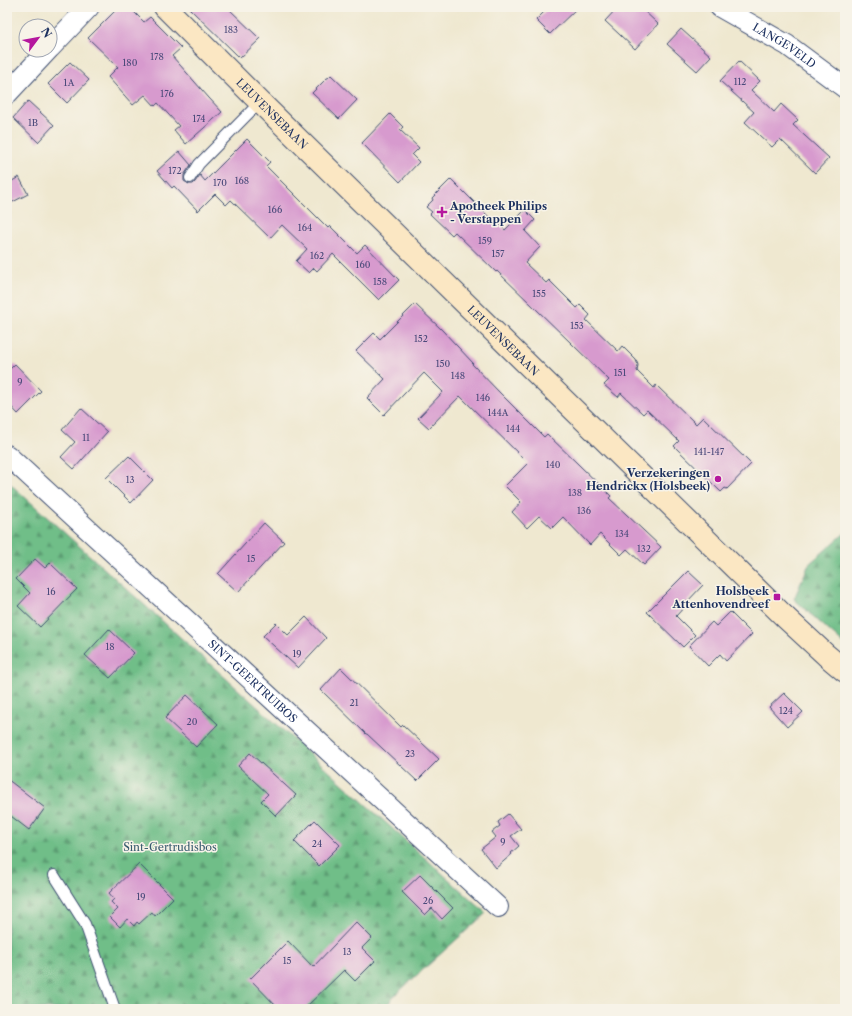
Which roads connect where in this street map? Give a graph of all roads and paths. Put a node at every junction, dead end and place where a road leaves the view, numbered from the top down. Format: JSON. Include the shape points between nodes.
{"nodes":[{"id":1,"x":89,"y":7,"type":"edge"},
{"id":2,"x":164,"y":7,"type":"edge"},
{"id":3,"x":720,"y":7,"type":"edge"},
{"id":4,"x":58,"y":40,"type":"edge"},
{"id":5,"x":41,"y":58,"type":"edge"},
{"id":6,"x":845,"y":88,"type":"edge"},
{"id":7,"x":7,"y":94,"type":"edge"},
{"id":8,"x":260,"y":102,"type":"junction"},
{"id":9,"x":190,"y":178,"type":"dead end"},
{"id":10,"x":7,"y":455,"type":"edge"},
{"id":11,"x":845,"y":671,"type":"edge"},
{"id":12,"x":54,"y":875,"type":"dead end"},
{"id":13,"x":498,"y":907,"type":"dead end"},
{"id":14,"x":115,"y":1009,"type":"edge"}],
"edges":[{"from":1,"to":4,"type":"street"},
{"from":2,"to":8,"type":"street","name":"LEUVENSEBAAN"},
{"from":3,"to":6,"type":"street","name":"LANGEVELD","via":[[787,45]]},
{"from":5,"to":7,"type":"street"},
{"from":8,"to":9,"type":"lane","via":[[199,164]]},
{"from":8,"to":11,"type":"street","name":"LEUVENSEBAAN","via":[[780,613]]},
{"from":10,"to":13,"type":"street","name":"SINT-GEERTRUIBOS"},
{"from":12,"to":14,"type":"lane","via":[[85,924]]}]}
